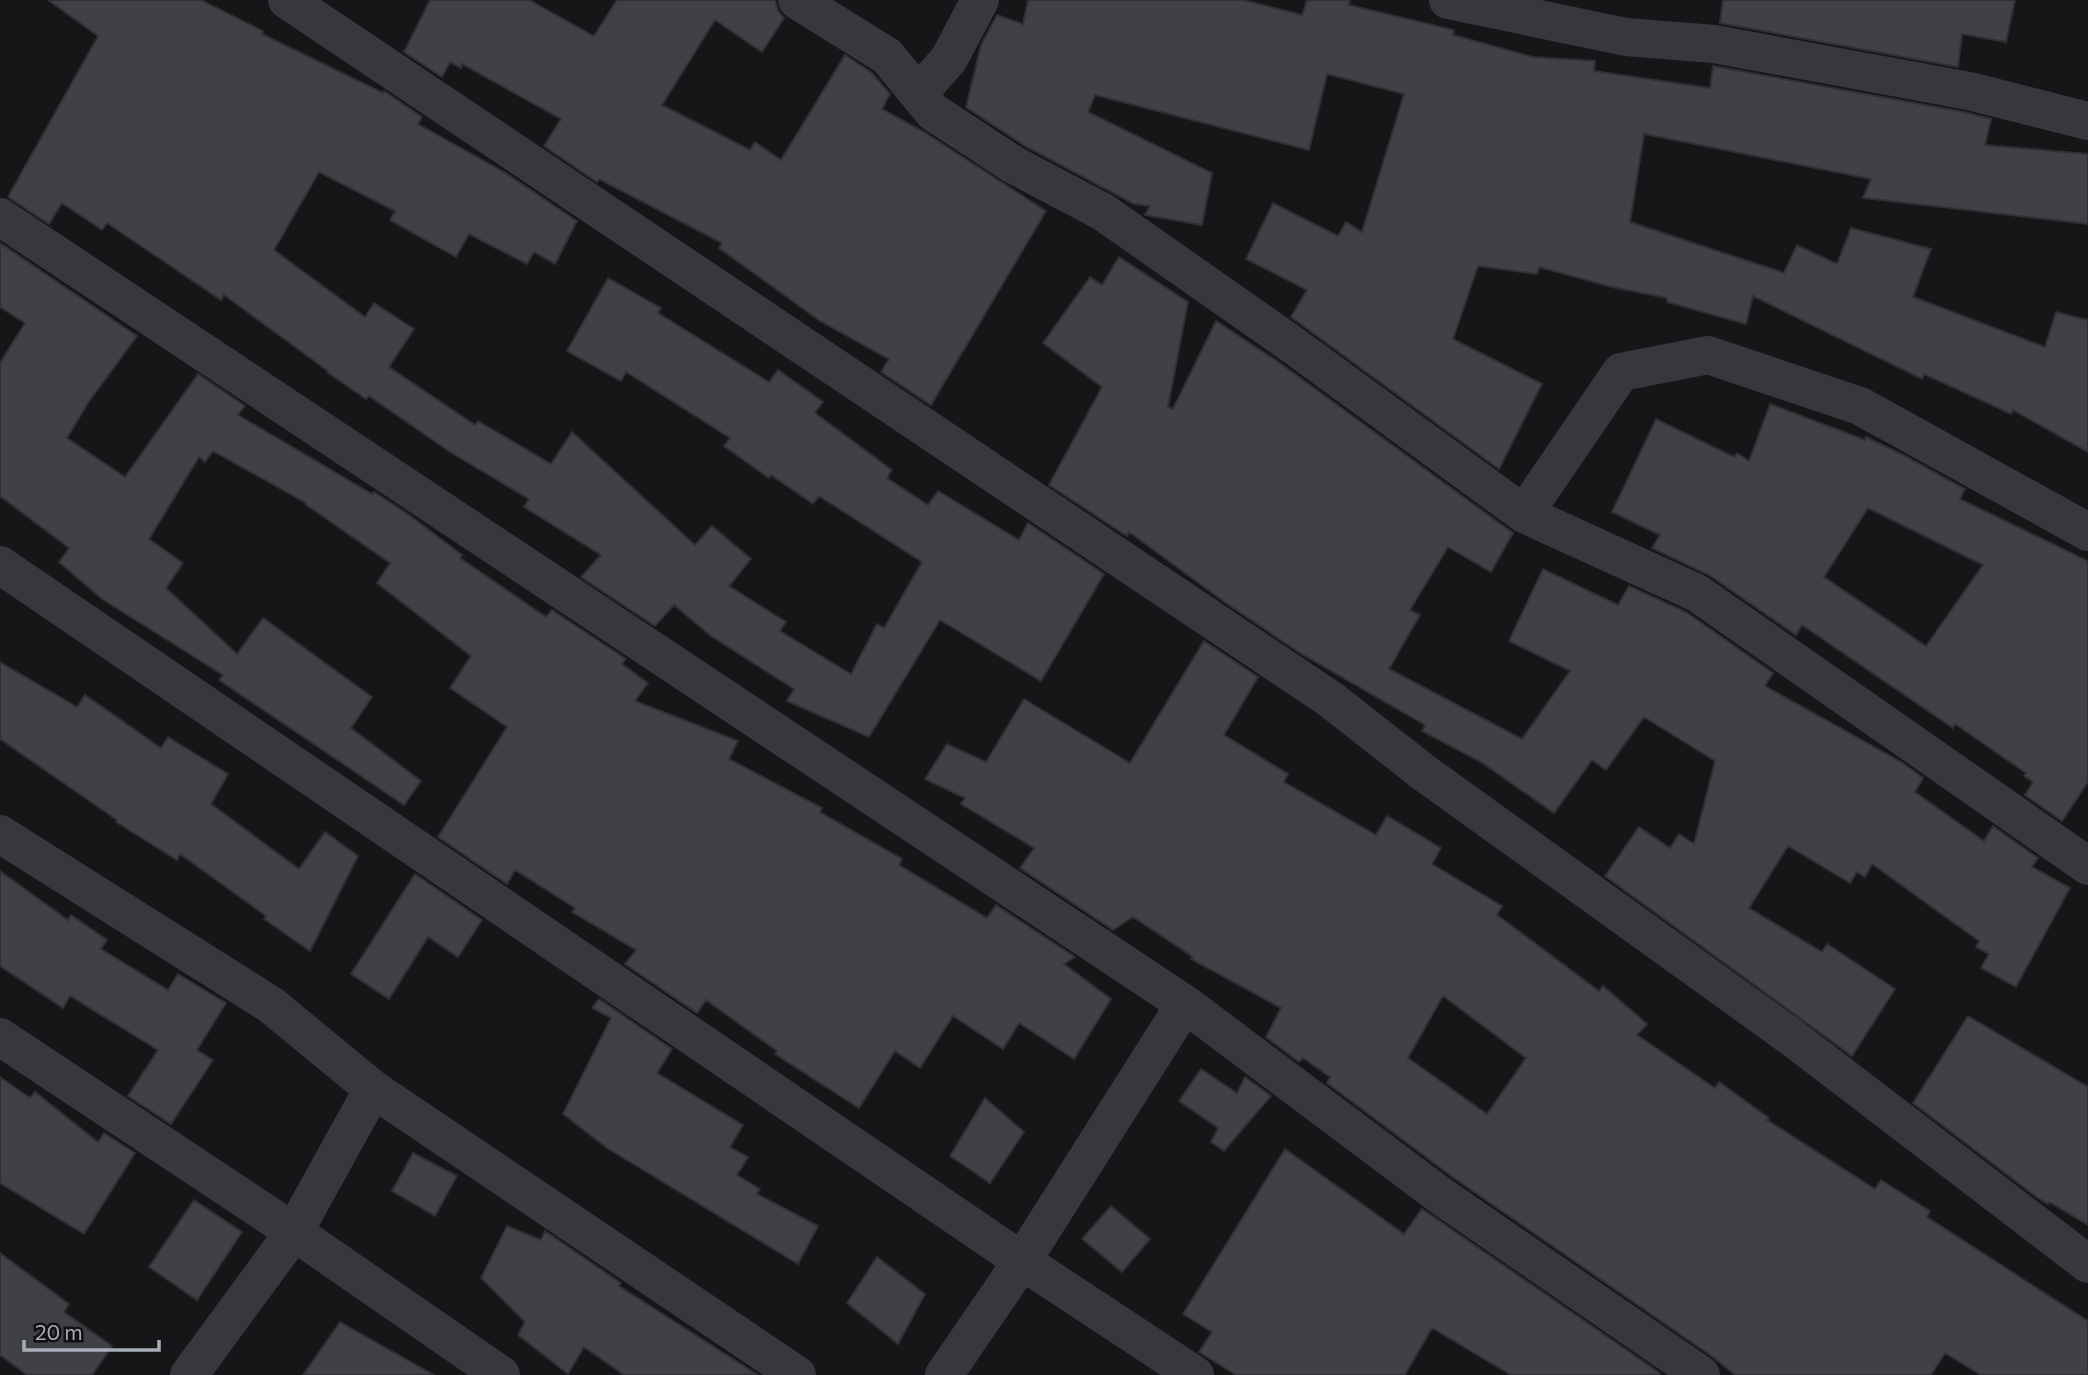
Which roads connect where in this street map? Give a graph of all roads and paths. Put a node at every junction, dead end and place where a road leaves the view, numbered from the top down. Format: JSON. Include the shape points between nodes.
{"nodes":[{"id":1,"x":286,"y":0,"type":"edge"},
{"id":2,"x":797,"y":0,"type":"edge"},
{"id":3,"x":980,"y":0,"type":"edge"},
{"id":4,"x":1448,"y":0,"type":"edge"},
{"id":5,"x":918,"y":94,"type":"junction"},
{"id":6,"x":2088,"y":121,"type":"edge"},
{"id":7,"x":0,"y":217,"type":"edge"},
{"id":8,"x":1524,"y":514,"type":"junction"},
{"id":9,"x":2088,"y":532,"type":"edge"},
{"id":10,"x":0,"y":565,"type":"edge"},
{"id":11,"x":0,"y":834,"type":"edge"},
{"id":12,"x":2088,"y":866,"type":"edge"},
{"id":13,"x":1185,"y":1004,"type":"junction"},
{"id":14,"x":0,"y":1037,"type":"edge"},
{"id":15,"x":373,"y":1089,"type":"junction"},
{"id":16,"x":294,"y":1232,"type":"junction"},
{"id":17,"x":1022,"y":1261,"type":"junction"},
{"id":18,"x":2088,"y":1264,"type":"edge"},
{"id":19,"x":189,"y":1375,"type":"edge"},
{"id":20,"x":501,"y":1375,"type":"edge"},
{"id":21,"x":797,"y":1375,"type":"edge"},
{"id":22,"x":944,"y":1375,"type":"edge"},
{"id":23,"x":1195,"y":1375,"type":"edge"},
{"id":24,"x":1701,"y":1375,"type":"edge"}],
"edges":[{"from":1,"to":18,"type":"street","via":[[1330,699],[1423,772],[1790,1036]]},
{"from":2,"to":5,"type":"street","via":[[887,56]]},
{"from":3,"to":5,"type":"street","via":[[949,59]]},
{"from":4,"to":6,"type":"street","via":[[1626,37],[1714,44],[1969,91]]},
{"from":5,"to":8,"type":"street","via":[[933,112],[1014,164],[1104,212]]},
{"from":7,"to":13,"type":"street"},
{"from":8,"to":9,"type":"street","via":[[1621,372],[1708,355],[1860,406]]},
{"from":8,"to":12,"type":"street","via":[[1697,593]]},
{"from":10,"to":17,"type":"street"},
{"from":11,"to":15,"type":"street","via":[[271,1005]]},
{"from":13,"to":17,"type":"street"},
{"from":13,"to":24,"type":"street","via":[[1441,1196]]},
{"from":14,"to":16,"type":"street"},
{"from":15,"to":16,"type":"street"},
{"from":15,"to":21,"type":"street"},
{"from":16,"to":19,"type":"street"},
{"from":16,"to":20,"type":"street"},
{"from":17,"to":22,"type":"street"},
{"from":17,"to":23,"type":"street"}]}
